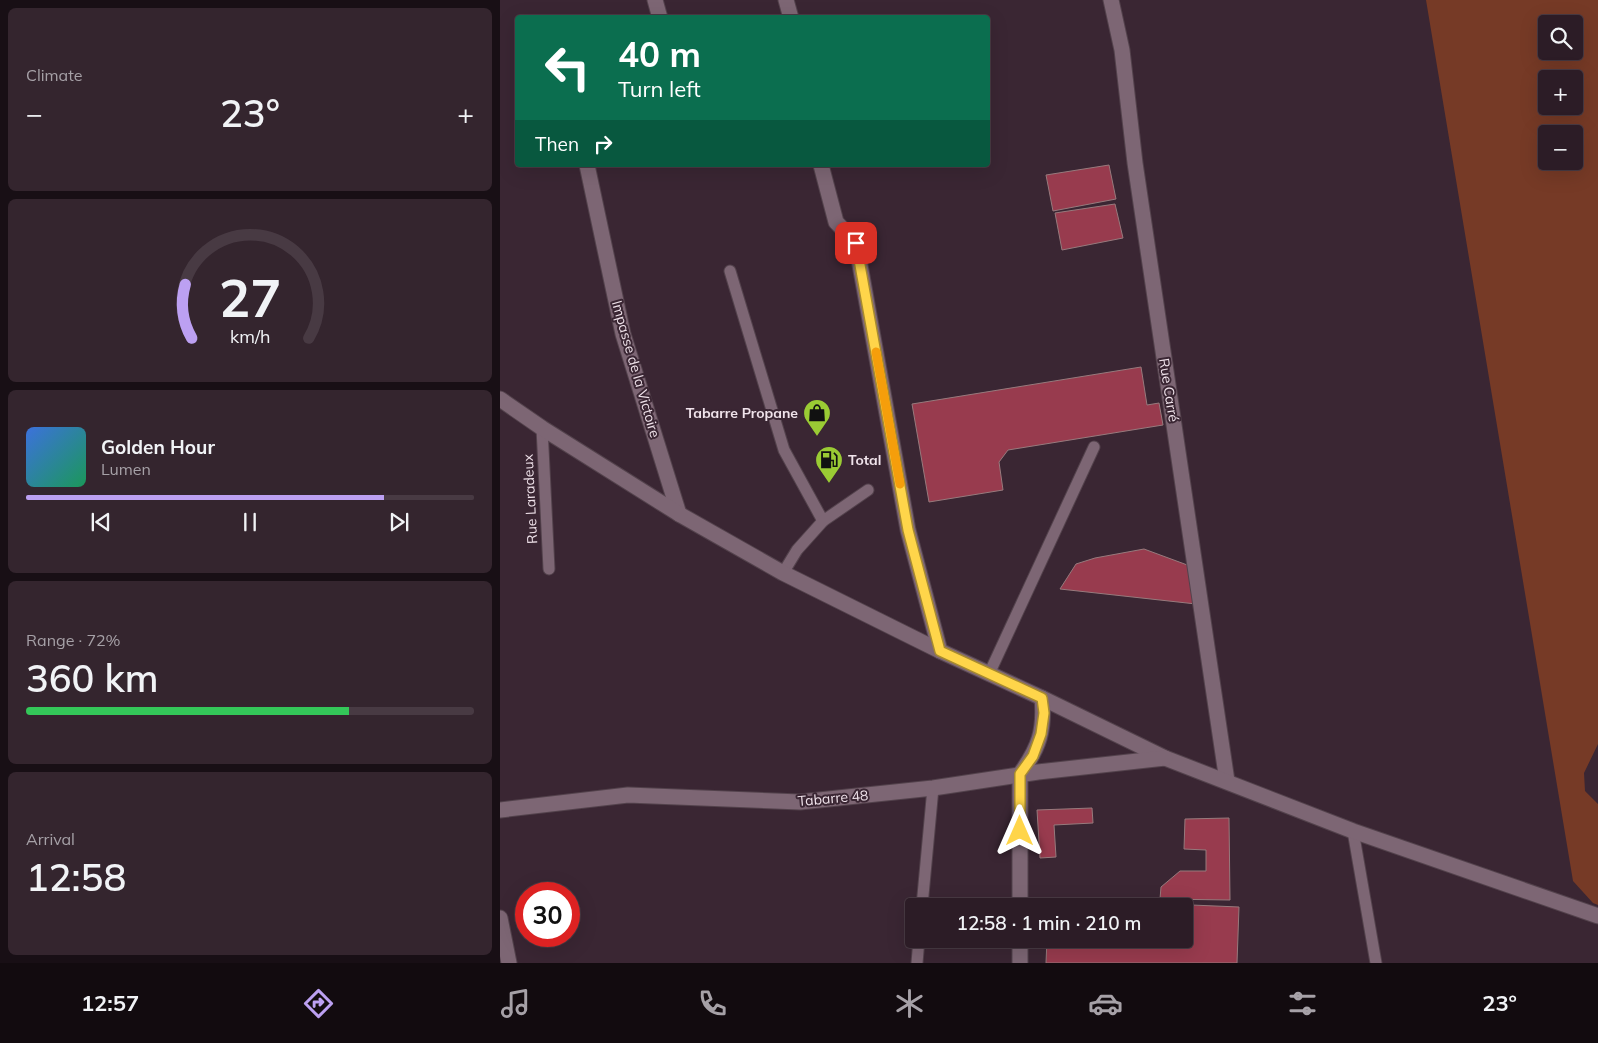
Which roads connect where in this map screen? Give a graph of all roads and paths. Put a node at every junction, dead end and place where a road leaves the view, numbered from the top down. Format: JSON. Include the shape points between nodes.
{"nodes":[{"id":1,"x":655,"y":0,"type":"edge"},
{"id":2,"x":786,"y":0,"type":"edge"},
{"id":3,"x":1111,"y":0,"type":"edge"},
{"id":4,"x":659,"y":15,"type":"edge"},
{"id":5,"x":790,"y":15,"type":"edge"},
{"id":6,"x":587,"y":167,"type":"edge"},
{"id":7,"x":822,"y":167,"type":"edge"},
{"id":8,"x":730,"y":271,"type":"dead end"},
{"id":9,"x":500,"y":400,"type":"edge"},
{"id":10,"x":542,"y":428,"type":"junction"},
{"id":11,"x":1094,"y":447,"type":"dead end"},
{"id":12,"x":868,"y":490,"type":"dead end"},
{"id":13,"x":678,"y":514,"type":"junction"},
{"id":14,"x":823,"y":521,"type":"junction"},
{"id":15,"x":549,"y":569,"type":"dead end"},
{"id":16,"x":783,"y":573,"type":"junction"},
{"id":17,"x":940,"y":651,"type":"junction"},
{"id":18,"x":989,"y":674,"type":"junction"},
{"id":19,"x":1042,"y":698,"type":"junction"},
{"id":20,"x":1165,"y":758,"type":"junction"},
{"id":21,"x":1020,"y":774,"type":"junction"},
{"id":22,"x":1227,"y":781,"type":"junction"},
{"id":23,"x":933,"y":788,"type":"junction"},
{"id":24,"x":500,"y":810,"type":"edge"},
{"id":25,"x":1353,"y":831,"type":"junction"},
{"id":26,"x":923,"y":898,"type":"edge"},
{"id":27,"x":1020,"y":898,"type":"edge"},
{"id":28,"x":1598,"y":916,"type":"edge"},
{"id":29,"x":500,"y":918,"type":"edge"},
{"id":30,"x":919,"y":948,"type":"edge"},
{"id":31,"x":1020,"y":948,"type":"edge"},
{"id":32,"x":509,"y":963,"type":"edge"},
{"id":33,"x":917,"y":963,"type":"edge"},
{"id":34,"x":1020,"y":963,"type":"edge"},
{"id":35,"x":1376,"y":963,"type":"edge"}],
"edges":[{"from":1,"to":4,"type":"street"},
{"from":2,"to":5,"type":"street"},
{"from":3,"to":22,"type":"street","name":"Rue Carré","via":[[1122,50],[1134,162]]},
{"from":6,"to":13,"type":"street","name":"Impasse de la Victoire","via":[[623,334]]},
{"from":7,"to":17,"type":"street","via":[[836,222],[856,243],[908,530]]},
{"from":8,"to":14,"type":"lane","via":[[784,450]]},
{"from":9,"to":10,"type":"street"},
{"from":10,"to":13,"type":"street"},
{"from":10,"to":15,"type":"lane","name":"Rue Laradeux"},
{"from":11,"to":18,"type":"lane"},
{"from":12,"to":14,"type":"lane"},
{"from":13,"to":16,"type":"street"},
{"from":14,"to":16,"type":"lane","via":[[797,550]]},
{"from":16,"to":17,"type":"street"},
{"from":17,"to":18,"type":"street"},
{"from":18,"to":19,"type":"street"},
{"from":19,"to":20,"type":"street"},
{"from":19,"to":21,"type":"street","via":[[1041,734],[1033,756]]},
{"from":20,"to":21,"type":"street","name":"Tabarre 48"},
{"from":20,"to":22,"type":"street"},
{"from":21,"to":23,"type":"street","name":"Tabarre 48"},
{"from":21,"to":27,"type":"street"},
{"from":22,"to":25,"type":"street"},
{"from":23,"to":24,"type":"street","name":"Tabarre 48","via":[[800,802],[628,795]]},
{"from":23,"to":26,"type":"lane"},
{"from":25,"to":28,"type":"street"},
{"from":25,"to":35,"type":"lane"},
{"from":29,"to":32,"type":"street"},
{"from":30,"to":33,"type":"lane"},
{"from":31,"to":34,"type":"street"}]}
